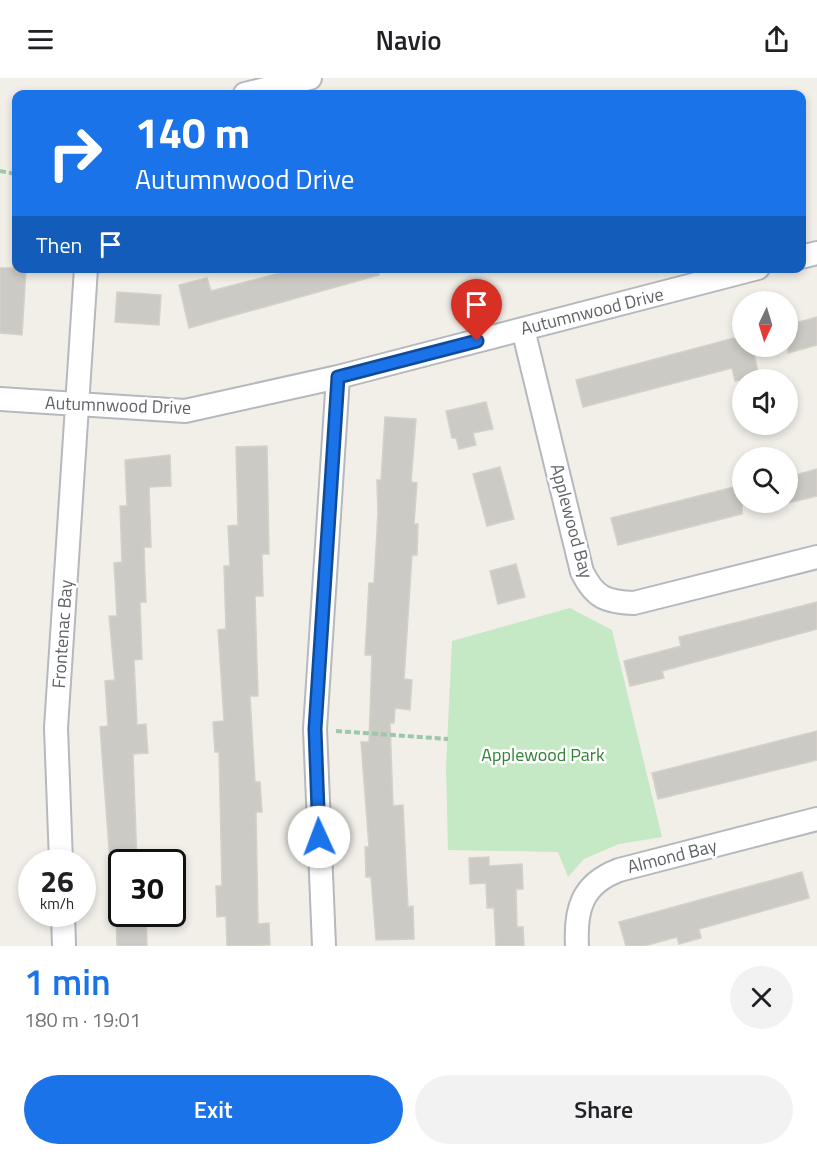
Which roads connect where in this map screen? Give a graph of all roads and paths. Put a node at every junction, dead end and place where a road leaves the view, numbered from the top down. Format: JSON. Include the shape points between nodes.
{"nodes":[{"id":1,"x":310,"y":78,"type":"edge"},
{"id":2,"x":261,"y":90,"type":"edge"},
{"id":3,"x":86,"y":273,"type":"edge"},
{"id":4,"x":739,"y":273,"type":"edge"},
{"id":5,"x":523,"y":329,"type":"junction"},
{"id":6,"x":338,"y":377,"type":"junction"},
{"id":7,"x":0,"y":399,"type":"edge"},
{"id":8,"x":78,"y":405,"type":"junction"},
{"id":9,"x":817,"y":557,"type":"edge"},
{"id":10,"x":315,"y":729,"type":"junction"},
{"id":11,"x":448,"y":739,"type":"dead end"},
{"id":12,"x":817,"y":819,"type":"edge"},
{"id":13,"x":61,"y":849,"type":"edge"},
{"id":14,"x":63,"y":927,"type":"edge"},
{"id":15,"x":64,"y":946,"type":"edge"},
{"id":16,"x":324,"y":946,"type":"edge"},
{"id":17,"x":577,"y":946,"type":"edge"}],
"edges":[{"from":1,"to":2,"type":"street"},
{"from":3,"to":8,"type":"street","name":"Frontenac Bay"},
{"from":4,"to":5,"type":"street","name":"Autumnwood Drive"},
{"from":5,"to":6,"type":"street","name":"Autumnwood Drive"},
{"from":5,"to":9,"type":"street","name":"Applewood Bay","via":[[582,572],[590,588],[610,603],[634,603]]},
{"from":6,"to":8,"type":"street","name":"Autumnwood Drive","via":[[185,411]]},
{"from":6,"to":10,"type":"street"},
{"from":7,"to":8,"type":"street","name":"Autumnwood Drive"},
{"from":8,"to":13,"type":"street","name":"Frontenac Bay","via":[[56,728]]},
{"from":10,"to":11,"type":"path"},
{"from":10,"to":16,"type":"street"},
{"from":12,"to":17,"type":"street","name":"Almond Bay","via":[[601,877],[584,898],[576,921]]},
{"from":14,"to":15,"type":"street"}]}
